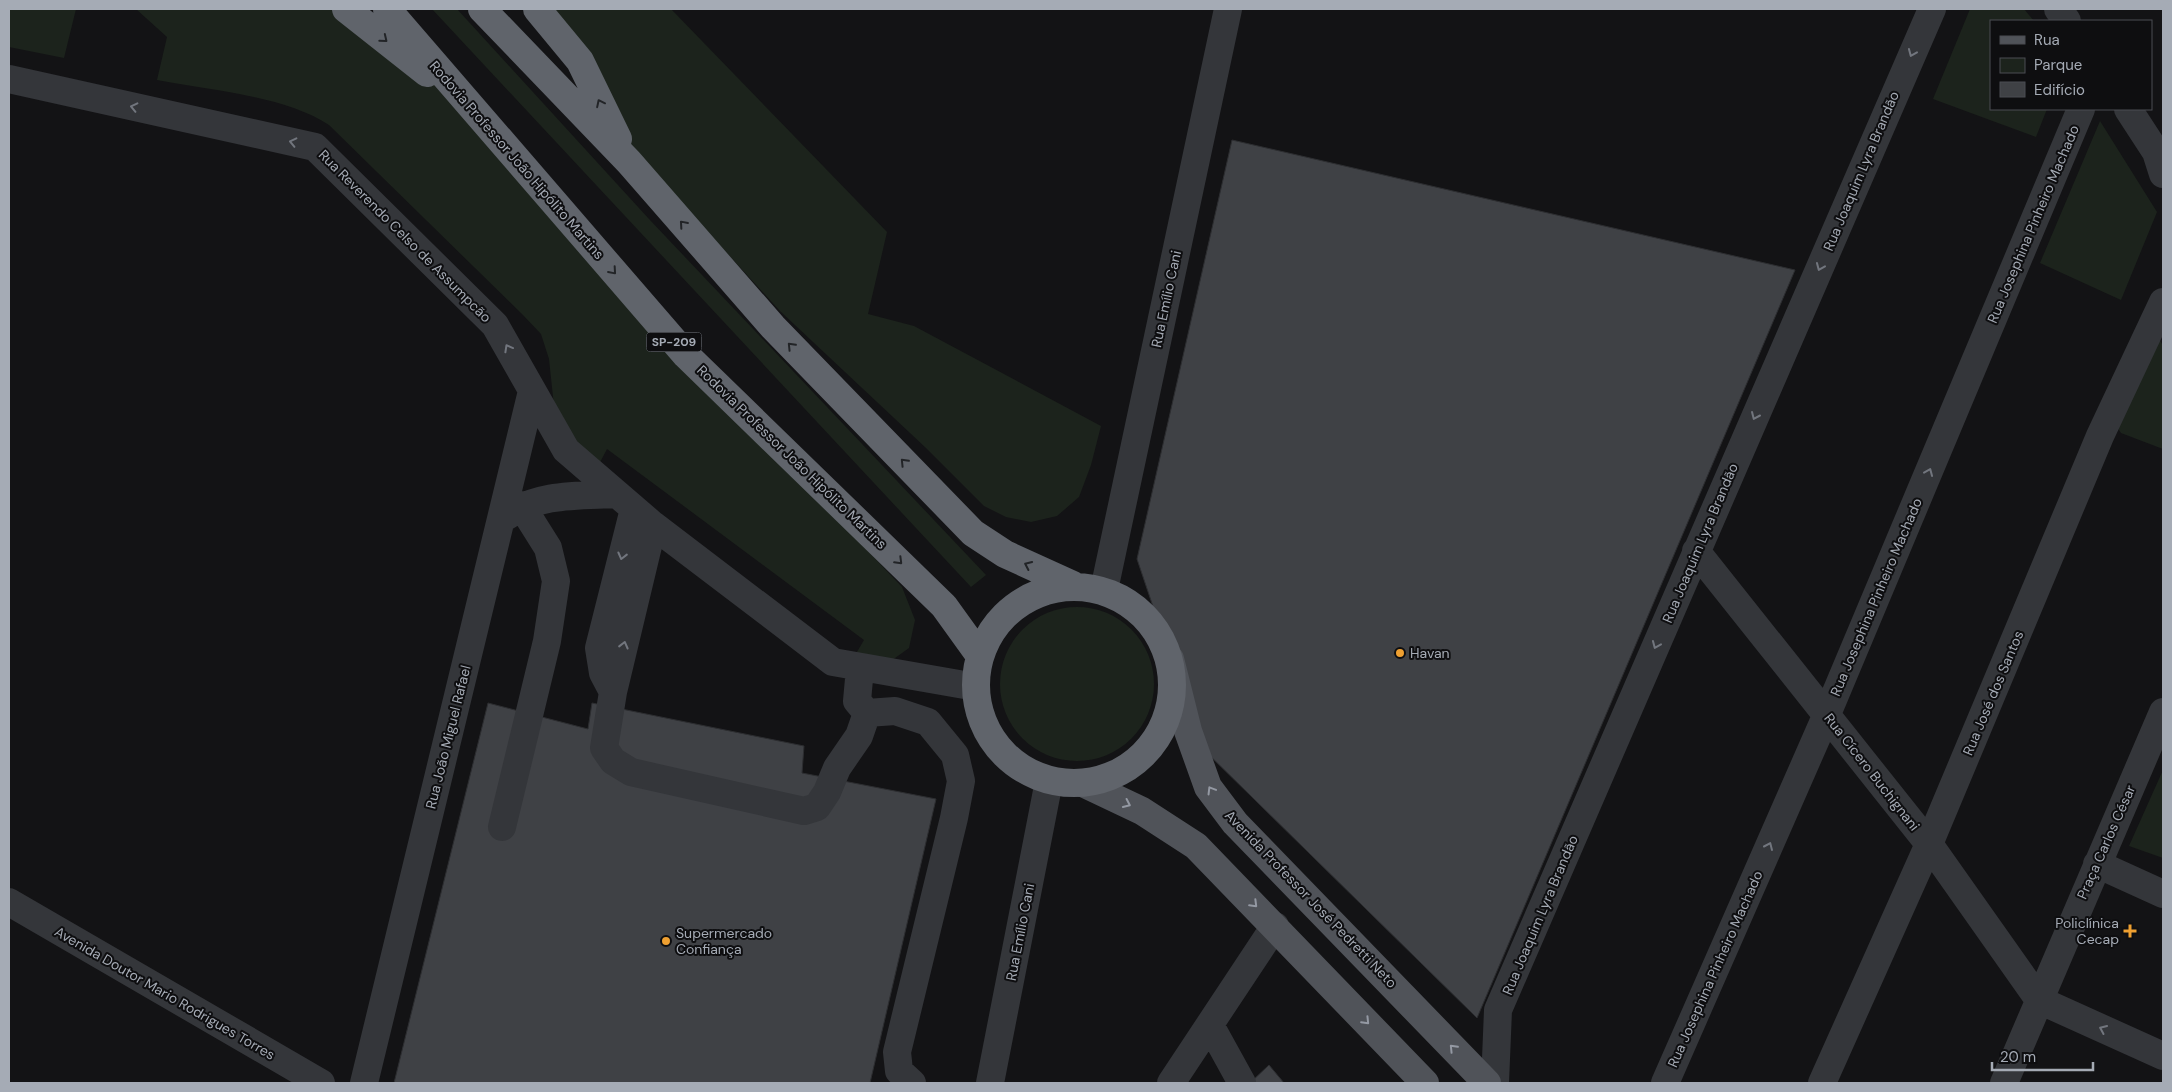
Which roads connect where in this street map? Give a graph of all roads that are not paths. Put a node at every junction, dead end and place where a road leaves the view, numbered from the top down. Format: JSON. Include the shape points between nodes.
{"nodes":[{"id":1,"x":346,"y":9,"type":"edge"},
{"id":2,"x":387,"y":9,"type":"edge"},
{"id":3,"x":482,"y":9,"type":"edge"},
{"id":4,"x":537,"y":9,"type":"edge"},
{"id":5,"x":1228,"y":9,"type":"edge"},
{"id":6,"x":1932,"y":9,"type":"edge"},
{"id":7,"x":2058,"y":9,"type":"edge"},
{"id":8,"x":2066,"y":20,"type":"edge"},
{"id":9,"x":9,"y":79,"type":"edge"},
{"id":10,"x":2081,"y":110,"type":"edge"},
{"id":11,"x":2129,"y":110,"type":"edge"},
{"id":12,"x":480,"y":116,"type":"junction"},
{"id":13,"x":2161,"y":160,"type":"edge"},
{"id":14,"x":629,"y":162,"type":"junction"},
{"id":15,"x":2163,"y":302,"type":"edge"},
{"id":16,"x":532,"y":390,"type":"junction"},
{"id":17,"x":634,"y":509,"type":"junction"},
{"id":18,"x":511,"y":514,"type":"junction"},
{"id":19,"x":1696,"y":551,"type":"junction"},
{"id":20,"x":1073,"y":585,"type":"junction"},
{"id":21,"x":1104,"y":590,"type":"junction"},
{"id":22,"x":980,"y":656,"type":"junction"},
{"id":23,"x":1170,"y":659,"type":"junction"},
{"id":24,"x":860,"y":668,"type":"junction"},
{"id":25,"x":976,"y":687,"type":"junction"},
{"id":26,"x":2163,"y":712,"type":"edge"},
{"id":27,"x":866,"y":713,"type":"junction"},
{"id":28,"x":1827,"y":714,"type":"junction"},
{"id":29,"x":1049,"y":781,"type":"junction"},
{"id":30,"x":1083,"y":784,"type":"junction"},
{"id":31,"x":502,"y":827,"type":"dead end"},
{"id":32,"x":1929,"y":844,"type":"junction"},
{"id":33,"x":2097,"y":864,"type":"junction"},
{"id":34,"x":2163,"y":894,"type":"edge"},
{"id":35,"x":9,"y":902,"type":"edge"},
{"id":36,"x":1275,"y":926,"type":"junction"},
{"id":37,"x":2039,"y":1000,"type":"junction"},
{"id":38,"x":1210,"y":1025,"type":"junction"},
{"id":39,"x":2163,"y":1056,"type":"edge"},
{"id":40,"x":321,"y":1083,"type":"edge"},
{"id":41,"x":364,"y":1083,"type":"edge"},
{"id":42,"x":912,"y":1083,"type":"edge"},
{"id":43,"x":990,"y":1083,"type":"edge"},
{"id":44,"x":1171,"y":1083,"type":"edge"},
{"id":45,"x":1242,"y":1083,"type":"edge"},
{"id":46,"x":1425,"y":1083,"type":"edge"},
{"id":47,"x":1487,"y":1083,"type":"edge"},
{"id":48,"x":1496,"y":1083,"type":"edge"},
{"id":49,"x":1665,"y":1083,"type":"edge"},
{"id":50,"x":1822,"y":1083,"type":"edge"},
{"id":51,"x":2004,"y":1083,"type":"edge"}],
"edges":[{"from":1,"to":12,"type":"highway","one_way":true},
{"from":2,"to":12,"type":"highway","name":"Rodovia Professor João Hipólito Martins","number":"SP-209"},
{"from":3,"to":14,"type":"highway"},
{"from":14,"to":4,"type":"highway","one_way":true,"via":[[580,61]]},
{"from":5,"to":21,"type":"street","name":"Rua Emílio Cani"},
{"from":6,"to":19,"type":"street","name":"Rua Joaquim Lyra Brandão","one_way":true},
{"from":7,"to":8,"type":"street"},
{"from":16,"to":9,"type":"street","name":"Rua Reverendo Celso de Assumpcão","one_way":true,"via":[[495,325],[315,147]]},
{"from":28,"to":10,"type":"street","name":"Rua Josephina Pinheiro Machado","one_way":true},
{"from":11,"to":13,"type":"street"},
{"from":12,"to":22,"type":"highway","name":"Rodovia Professor João Hipólito Martins","number":"SP-209","one_way":true,"via":[[686,355],[944,606]]},
{"from":20,"to":14,"type":"highway","one_way":true,"via":[[1005,554],[973,533],[773,328]]},
{"from":15,"to":32,"type":"street","name":"Rua José dos Santos","via":[[2100,436]]},
{"from":16,"to":17,"type":"street","name":"Rua Reverendo Celso de Assumpcão","via":[[566,450]]},
{"from":16,"to":18,"type":"street","name":"Rua João Miguel Rafael"},
{"from":17,"to":18,"type":"street","via":[[543,500]]},
{"from":17,"to":24,"type":"street","name":"Rua Reverendo Celso de Assumpcão","via":[[833,662]]},
{"from":17,"to":27,"type":"street","via":[[599,648],[603,673],[613,692],[604,748],[612,761],[631,772],[804,810],[816,807],[827,792],[837,768],[859,736]]},
{"from":18,"to":31,"type":"street","via":[[548,548],[556,581],[546,641]]},
{"from":18,"to":41,"type":"street","name":"Rua João Miguel Rafael"},
{"from":19,"to":28,"type":"street","name":"Rua Cícero Buchignani"},
{"from":19,"to":48,"type":"street","name":"Rua Joaquim Lyra Brandão","one_way":true,"via":[[1498,1010]]},
{"from":20,"to":21,"type":"highway"},
{"from":20,"to":22,"type":"highway","via":[[1042,591],[1014,606],[993,628]]},
{"from":21,"to":23,"type":"highway","via":[[1132,604],[1156,628]]},
{"from":22,"to":25,"type":"highway"},
{"from":23,"to":30,"type":"highway","via":[[1173,693],[1160,736],[1144,755],[1116,774]]},
{"from":47,"to":23,"type":"main road","name":"Avenida Professor José Pedretti Neto","one_way":true,"via":[[1234,823],[1208,787],[1188,731]]},
{"from":24,"to":25,"type":"street","name":"Rua Reverendo Celso de Assumpcão"},
{"from":24,"to":27,"type":"street","via":[[856,701]]},
{"from":25,"to":29,"type":"highway","via":[[981,718],[996,745],[1018,767]]},
{"from":26,"to":33,"type":"street","name":"Praça Carlos César"},
{"from":27,"to":42,"type":"street","via":[[895,710],[928,722],[955,755],[961,781],[897,1052],[899,1071]]},
{"from":28,"to":32,"type":"street","name":"Rua Cícero Buchignani"},
{"from":49,"to":28,"type":"street","name":"Rua Josephina Pinheiro Machado","one_way":true},
{"from":29,"to":30,"type":"highway"},
{"from":29,"to":43,"type":"street","name":"Rua Emílio Cani"},
{"from":30,"to":36,"type":"main road","one_way":true,"via":[[1142,811],[1196,846]]},
{"from":32,"to":37,"type":"street","name":"Rua Cícero Buchignani"},
{"from":32,"to":50,"type":"street","name":"Rua José dos Santos"},
{"from":33,"to":34,"type":"street"},
{"from":33,"to":37,"type":"street","name":"Praça Carlos César"},
{"from":35,"to":40,"type":"street","name":"Avenida Doutor Mario Rodrigues Torres"},
{"from":36,"to":38,"type":"street"},
{"from":36,"to":46,"type":"main road","one_way":true},
{"from":39,"to":37,"type":"street","one_way":true},
{"from":37,"to":51,"type":"street","name":"Praça Carlos César"},
{"from":38,"to":44,"type":"street"},
{"from":38,"to":45,"type":"street"}]}
